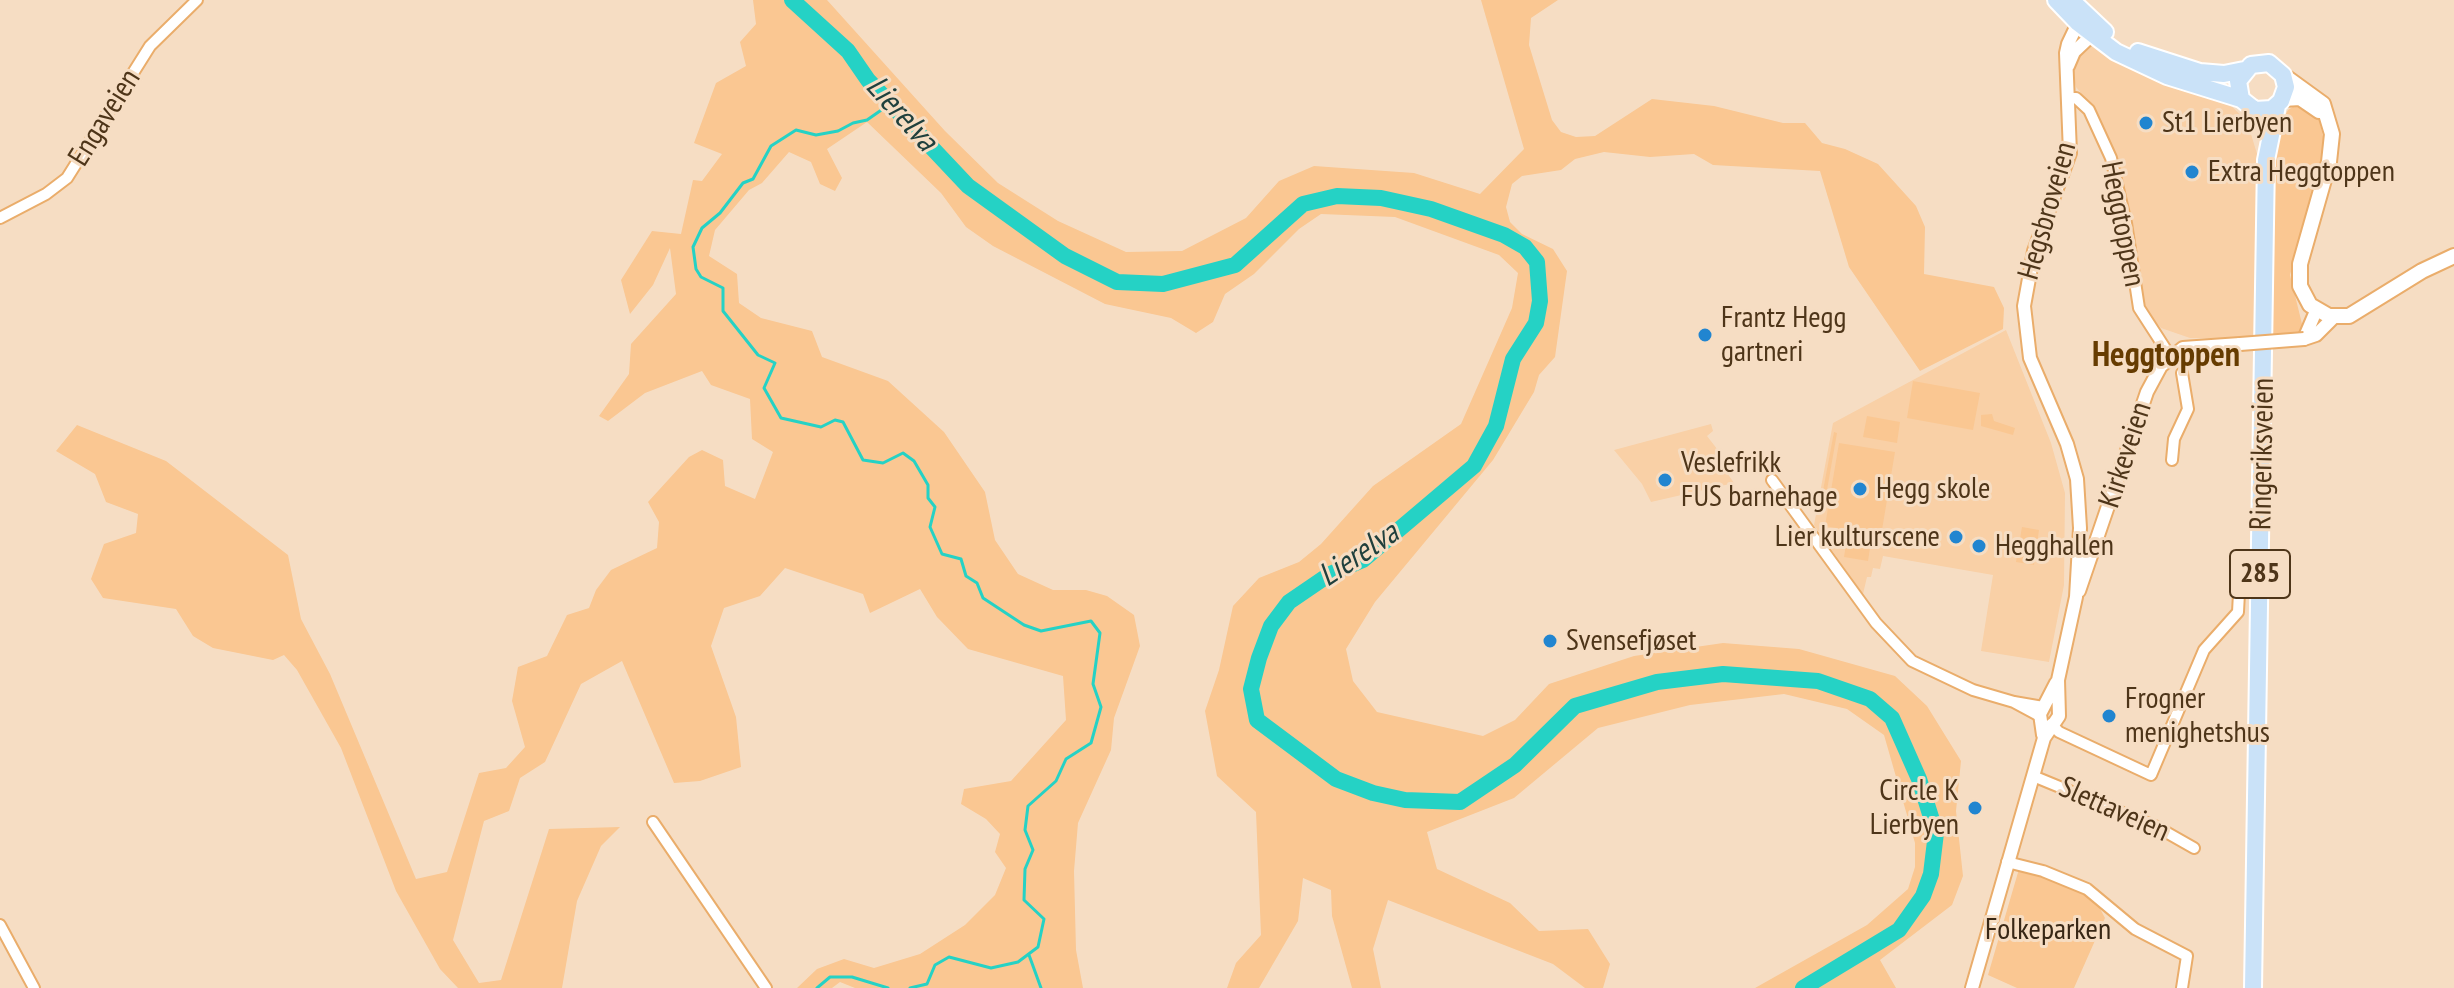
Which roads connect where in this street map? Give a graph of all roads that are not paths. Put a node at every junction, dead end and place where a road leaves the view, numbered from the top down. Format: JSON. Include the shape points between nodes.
{"nodes":[{"id":1,"x":197,"y":0,"type":"edge"},
{"id":2,"x":2056,"y":0,"type":"edge"},
{"id":3,"x":2071,"y":0,"type":"edge"},
{"id":4,"x":2088,"y":27,"type":"junction"},
{"id":5,"x":2244,"y":70,"type":"junction"},
{"id":6,"x":2283,"y":75,"type":"junction"},
{"id":7,"x":2071,"y":98,"type":"junction"},
{"id":8,"x":2280,"y":102,"type":"junction"},
{"id":9,"x":2246,"y":104,"type":"junction"},
{"id":10,"x":2328,"y":120,"type":"junction"},
{"id":11,"x":2266,"y":160,"type":"junction"},
{"id":12,"x":0,"y":218,"type":"edge"},
{"id":13,"x":2454,"y":256,"type":"edge"},
{"id":14,"x":2316,"y":311,"type":"junction"},
{"id":15,"x":2334,"y":317,"type":"junction"},
{"id":16,"x":2304,"y":339,"type":"junction"},
{"id":17,"x":2170,"y":356,"type":"junction"},
{"id":18,"x":2182,"y":373,"type":"dead end"},
{"id":19,"x":2172,"y":460,"type":"dead end"},
{"id":20,"x":1772,"y":480,"type":"dead end"},
{"id":21,"x":2239,"y":593,"type":"dead end"},
{"id":22,"x":2076,"y":597,"type":"junction"},
{"id":23,"x":2048,"y":714,"type":"junction"},
{"id":24,"x":2033,"y":776,"type":"junction"},
{"id":25,"x":653,"y":822,"type":"dead end"},
{"id":26,"x":2194,"y":848,"type":"dead end"},
{"id":27,"x":2007,"y":862,"type":"junction"},
{"id":28,"x":0,"y":925,"type":"edge"},
{"id":29,"x":34,"y":988,"type":"edge"},
{"id":30,"x":766,"y":988,"type":"edge"},
{"id":31,"x":1972,"y":988,"type":"edge"},
{"id":32,"x":2182,"y":988,"type":"edge"},
{"id":33,"x":2253,"y":988,"type":"edge"}],
"edges":[{"from":1,"to":12,"type":"street","name":"Engaveien","via":[[150,46],[67,178]]},
{"from":2,"to":4,"type":"main road"},
{"from":3,"to":4,"type":"main road"},
{"from":4,"to":5,"type":"main road","via":[[2167,63],[2217,74]]},
{"from":4,"to":7,"type":"street","name":"Hegsbroveien","via":[[2068,44]]},
{"from":4,"to":9,"type":"main road","via":[[2152,70]]},
{"from":5,"to":6,"type":"main road","via":[[2263,62]]},
{"from":5,"to":9,"type":"main road","number":"285","via":[[2238,84]]},
{"from":6,"to":8,"type":"main road","number":"285","via":[[2286,87]]},
{"from":6,"to":10,"type":"main road","via":[[2316,96]]},
{"from":7,"to":17,"type":"street","name":"Heggtoppen","via":[[2089,110],[2111,158],[2139,308]]},
{"from":7,"to":22,"type":"street","name":"Hegsbroveien","via":[[2070,153],[2034,251],[2024,306],[2030,358],[2077,479]]},
{"from":8,"to":9,"type":"main road","via":[[2266,110]]},
{"from":8,"to":10,"type":"main road","via":[[2306,100]]},
{"from":8,"to":11,"type":"main road","name":"Ringeriksveien","number":"285"},
{"from":9,"to":11,"type":"main road","name":"Ringeriksveien","number":"285"},
{"from":10,"to":14,"type":"main road","via":[[2331,150],[2299,275],[2304,295]]},
{"from":11,"to":33,"type":"main road","name":"Ringeriksveien","number":"285"},
{"from":13,"to":15,"type":"main road","via":[[2359,312]]},
{"from":14,"to":15,"type":"main road"},
{"from":14,"to":16,"type":"street"},
{"from":15,"to":16,"type":"street"},
{"from":16,"to":17,"type":"street","bridge":true,"via":[[2193,345]]},
{"from":17,"to":22,"type":"street","name":"Kirkeveien","via":[[2147,392]]},
{"from":18,"to":19,"type":"street","via":[[2188,409],[2174,439]]},
{"from":20,"to":23,"type":"street","via":[[1876,623],[1912,661],[1946,679]]},
{"from":21,"to":23,"type":"street","via":[[2238,612],[2204,650],[2151,775],[2070,736]]},
{"from":22,"to":23,"type":"street","name":"Hegsbroveien"},
{"from":23,"to":24,"type":"street","name":"Hegsbroveien"},
{"from":24,"to":26,"type":"street","name":"Slettaveien"},
{"from":24,"to":27,"type":"street","name":"Hegsbroveien"},
{"from":25,"to":30,"type":"street"},
{"from":27,"to":31,"type":"street","name":"Hegsbroveien"},
{"from":27,"to":32,"type":"street","via":[[2087,889],[2135,929],[2185,955]]},
{"from":28,"to":29,"type":"street"}]}
